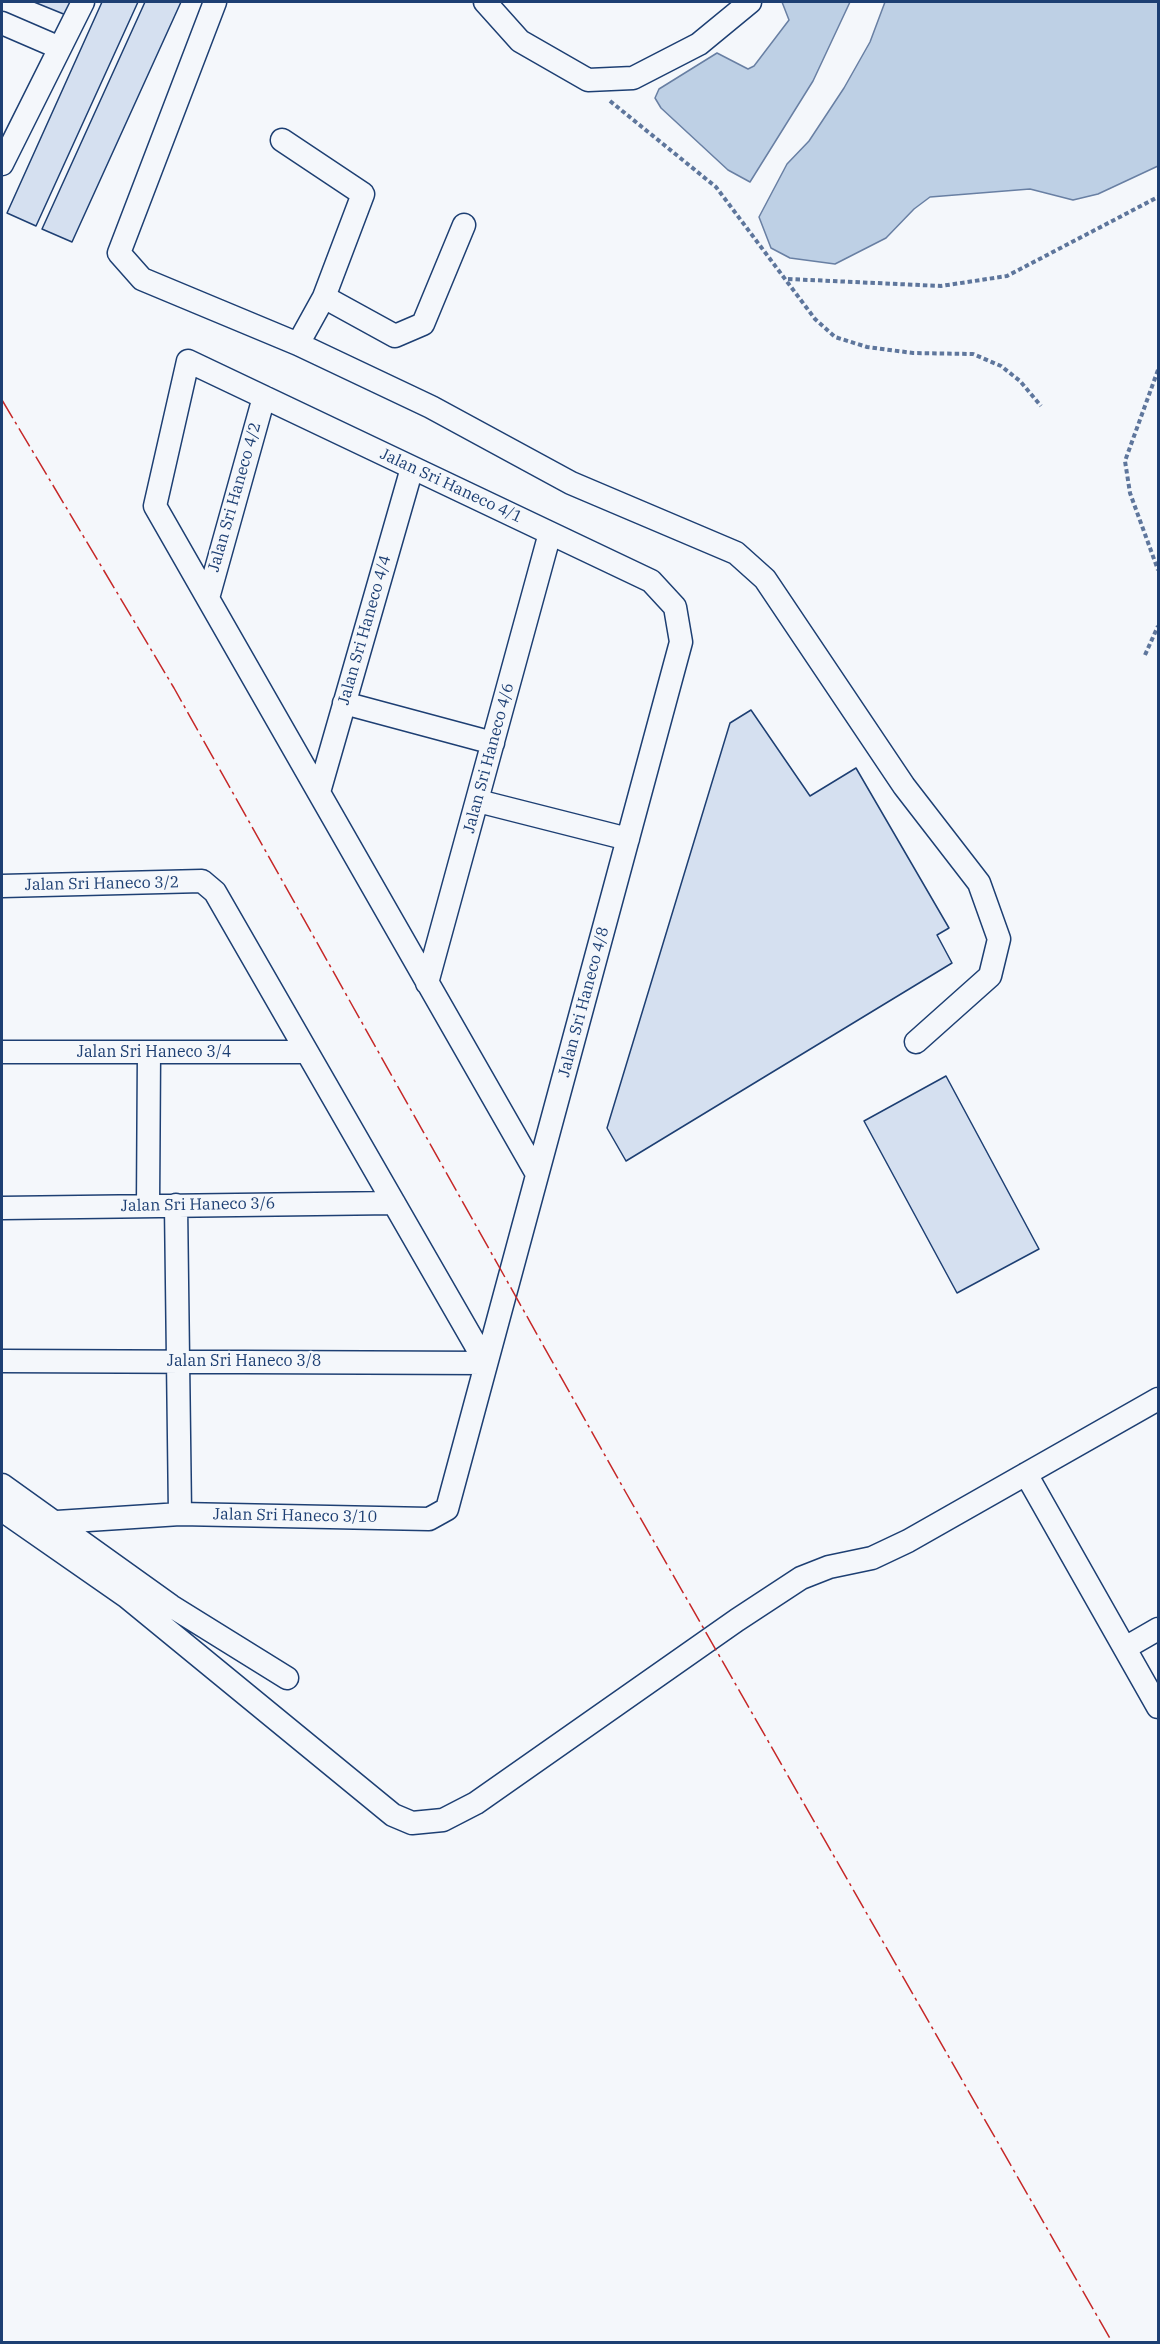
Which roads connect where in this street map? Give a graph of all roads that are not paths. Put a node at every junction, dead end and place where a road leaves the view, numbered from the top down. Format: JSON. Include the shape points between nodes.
{"nodes":[{"id":1,"x":83,"y":2,"type":"edge"},
{"id":2,"x":215,"y":2,"type":"edge"},
{"id":3,"x":485,"y":2,"type":"edge"},
{"id":4,"x":750,"y":2,"type":"edge"},
{"id":5,"x":2,"y":23,"type":"edge"},
{"id":6,"x":60,"y":48,"type":"junction"},
{"id":7,"x":282,"y":140,"type":"dead end"},
{"id":8,"x":2,"y":164,"type":"edge"},
{"id":9,"x":464,"y":225,"type":"dead end"},
{"id":10,"x":324,"y":297,"type":"junction"},
{"id":11,"x":298,"y":344,"type":"junction"},
{"id":12,"x":264,"y":397,"type":"junction"},
{"id":13,"x":412,"y":468,"type":"junction"},
{"id":14,"x":550,"y":533,"type":"junction"},
{"id":15,"x":208,"y":598,"type":"junction"},
{"id":16,"x":681,"y":642,"type":"joint"},
{"id":17,"x":344,"y":703,"type":"junction"},
{"id":18,"x":492,"y":743,"type":"junction"},
{"id":19,"x":319,"y":792,"type":"junction"},
{"id":20,"x":478,"y":801,"type":"junction"},
{"id":21,"x":628,"y":839,"type":"junction"},
{"id":22,"x":2,"y":886,"type":"edge"},
{"id":23,"x":427,"y":983,"type":"junction"},
{"id":24,"x":916,"y":1042,"type":"dead end"},
{"id":25,"x":2,"y":1052,"type":"edge"},
{"id":26,"x":148,"y":1052,"type":"junction"},
{"id":27,"x":308,"y":1052,"type":"junction"},
{"id":28,"x":537,"y":1174,"type":"junction"},
{"id":29,"x":394,"y":1203,"type":"junction"},
{"id":30,"x":176,"y":1205,"type":"junction"},
{"id":31,"x":148,"y":1206,"type":"junction"},
{"id":32,"x":2,"y":1208,"type":"edge"},
{"id":33,"x":179,"y":1360,"type":"junction"},
{"id":34,"x":2,"y":1361,"type":"edge"},
{"id":35,"x":486,"y":1363,"type":"junction"},
{"id":36,"x":1158,"y":1399,"type":"edge"},
{"id":37,"x":1026,"y":1474,"type":"junction"},
{"id":38,"x":2,"y":1485,"type":"edge"},
{"id":39,"x":2,"y":1510,"type":"edge"},
{"id":40,"x":180,"y":1514,"type":"junction"},
{"id":41,"x":57,"y":1522,"type":"junction"},
{"id":42,"x":1158,"y":1629,"type":"edge"},
{"id":43,"x":1125,"y":1648,"type":"junction"},
{"id":44,"x":287,"y":1678,"type":"dead end"},
{"id":45,"x":1158,"y":1707,"type":"edge"}],
"edges":[{"from":1,"to":6,"type":"street"},
{"from":2,"to":11,"type":"street","via":[[119,253],[142,279]]},
{"from":3,"to":4,"type":"street","via":[[520,41],[588,80],[633,78],[699,44]]},
{"from":5,"to":6,"type":"street"},
{"from":6,"to":8,"type":"street"},
{"from":7,"to":10,"type":"street","via":[[363,194]]},
{"from":9,"to":10,"type":"street","via":[[423,324],[395,336]]},
{"from":10,"to":11,"type":"street"},
{"from":11,"to":24,"type":"street","via":[[430,407],[571,483],[736,553],[765,579],[904,786],[979,883],[999,939],[990,976]]},
{"from":12,"to":13,"type":"street","name":"Jalan Sri Haneco 4/1"},
{"from":12,"to":15,"type":"street","name":"Jalan Sri Haneco 4/2"},
{"from":12,"to":15,"type":"street","name":"Jalan Sri Haneco 4/1","via":[[188,361],[155,506]]},
{"from":13,"to":14,"type":"street","name":"Jalan Sri Haneco 4/1"},
{"from":13,"to":17,"type":"street","name":"Jalan Sri Haneco 4/4"},
{"from":14,"to":16,"type":"street","name":"Jalan Sri Haneco 4/1","via":[[651,581],[675,608]]},
{"from":14,"to":18,"type":"street","name":"Jalan Sri Haneco 4/6"},
{"from":15,"to":19,"type":"street"},
{"from":16,"to":21,"type":"street","name":"Jalan Sri Haneco 4/8"},
{"from":17,"to":18,"type":"street"},
{"from":17,"to":19,"type":"street","name":"Jalan Sri Haneco 4/4"},
{"from":18,"to":20,"type":"street","name":"Jalan Sri Haneco 4/6"},
{"from":19,"to":23,"type":"street"},
{"from":20,"to":21,"type":"street"},
{"from":20,"to":23,"type":"street","name":"Jalan Sri Haneco 4/6"},
{"from":21,"to":28,"type":"street","name":"Jalan Sri Haneco 4/8"},
{"from":22,"to":27,"type":"street","name":"Jalan Sri Haneco 3/2","via":[[202,881],[215,892]]},
{"from":23,"to":28,"type":"street"},
{"from":25,"to":26,"type":"street","name":"Jalan Sri Haneco 3/4"},
{"from":26,"to":27,"type":"street","name":"Jalan Sri Haneco 3/4"},
{"from":26,"to":31,"type":"street"},
{"from":27,"to":29,"type":"street"},
{"from":28,"to":35,"type":"street","name":"Jalan Sri Haneco 4/8"},
{"from":29,"to":30,"type":"street","name":"Jalan Sri Haneco 3/6"},
{"from":29,"to":35,"type":"street"},
{"from":30,"to":31,"type":"street","name":"Jalan Sri Haneco 3/6"},
{"from":30,"to":33,"type":"street"},
{"from":31,"to":32,"type":"street","name":"Jalan Sri Haneco 3/6"},
{"from":33,"to":34,"type":"street","name":"Jalan Sri Haneco 3/8"},
{"from":33,"to":35,"type":"street","name":"Jalan Sri Haneco 3/8"},
{"from":33,"to":40,"type":"street"},
{"from":35,"to":40,"type":"street","name":"Jalan Sri Haneco 3/10","via":[[447,1509],[429,1519]]},
{"from":36,"to":37,"type":"street"},
{"from":37,"to":39,"type":"street","via":[[872,1558],[801,1578],[476,1803],[443,1820],[412,1823],[393,1815],[127,1597]]},
{"from":37,"to":43,"type":"street"},
{"from":38,"to":41,"type":"street"},
{"from":40,"to":41,"type":"street","name":"Jalan Sri Haneco 3/10"},
{"from":41,"to":44,"type":"street","via":[[171,1606]]},
{"from":42,"to":43,"type":"street"},
{"from":43,"to":45,"type":"street"}]}
